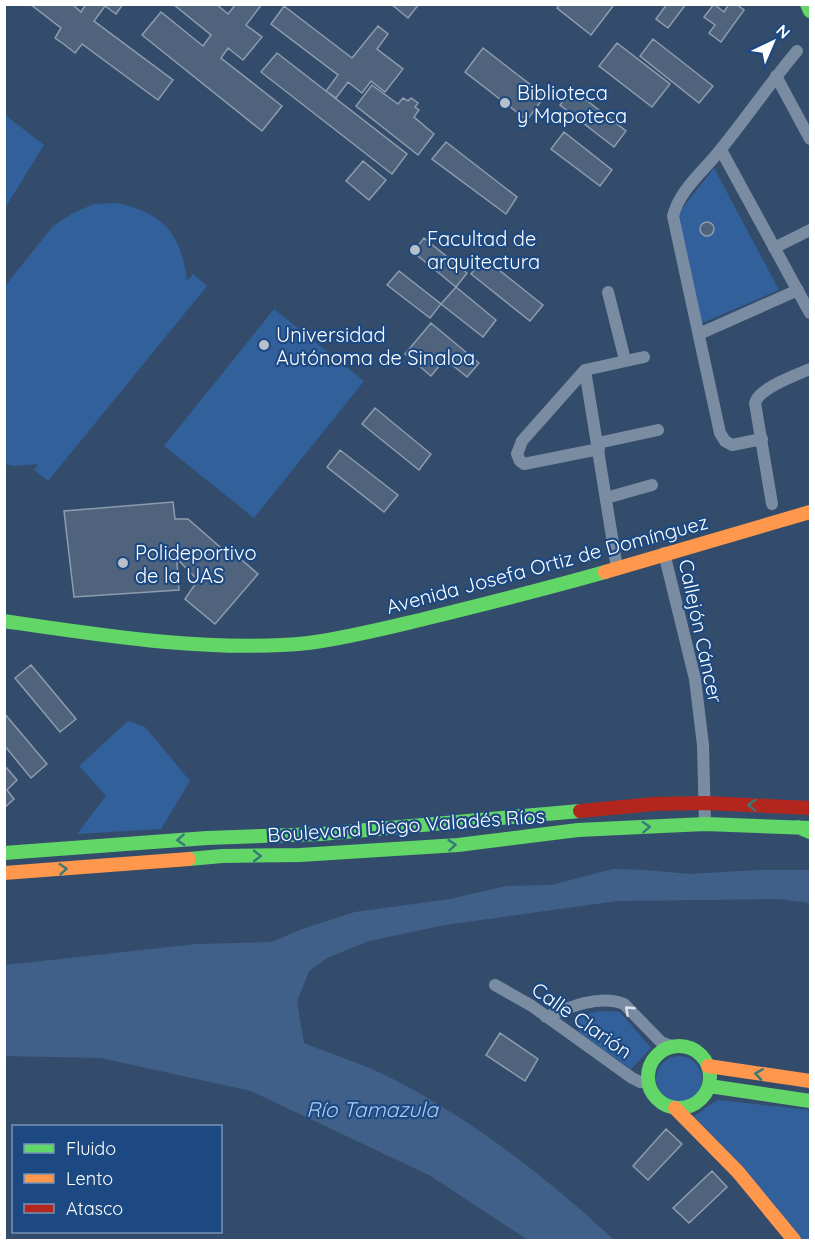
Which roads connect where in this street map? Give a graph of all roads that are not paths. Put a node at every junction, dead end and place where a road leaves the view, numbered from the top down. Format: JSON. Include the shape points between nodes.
{"nodes":[{"id":1,"x":807,"y":4,"type":"edge"},
{"id":2,"x":810,"y":11,"type":"edge"},
{"id":3,"x":797,"y":51,"type":"dead end"},
{"id":4,"x":776,"y":76,"type":"junction"},
{"id":5,"x":810,"y":139,"type":"edge"},
{"id":6,"x":721,"y":150,"type":"junction"},
{"id":7,"x":810,"y":230,"type":"edge"},
{"id":8,"x":774,"y":248,"type":"junction"},
{"id":9,"x":798,"y":290,"type":"junction"},
{"id":10,"x":608,"y":292,"type":"dead end"},
{"id":11,"x":810,"y":313,"type":"edge"},
{"id":12,"x":699,"y":334,"type":"junction"},
{"id":13,"x":644,"y":357,"type":"dead end"},
{"id":14,"x":626,"y":360,"type":"junction"},
{"id":15,"x":810,"y":369,"type":"edge"},
{"id":16,"x":585,"y":370,"type":"junction"},
{"id":17,"x":658,"y":430,"type":"dead end"},
{"id":18,"x":762,"y":440,"type":"junction"},
{"id":19,"x":598,"y":446,"type":"junction"},
{"id":20,"x":652,"y":485,"type":"dead end"},
{"id":21,"x":606,"y":498,"type":"junction"},
{"id":22,"x":772,"y":504,"type":"dead end"},
{"id":23,"x":810,"y":512,"type":"edge"},
{"id":24,"x":664,"y":553,"type":"junction"},
{"id":25,"x":617,"y":568,"type":"junction"},
{"id":26,"x":4,"y":621,"type":"edge"},
{"id":27,"x":705,"y":803,"type":"junction"},
{"id":28,"x":810,"y":808,"type":"edge"},
{"id":29,"x":705,"y":824,"type":"junction"},
{"id":30,"x":806,"y":829,"type":"edge"},
{"id":31,"x":4,"y":853,"type":"edge"},
{"id":32,"x":4,"y":873,"type":"edge"},
{"id":33,"x":495,"y":985,"type":"dead end"},
{"id":34,"x":546,"y":1017,"type":"junction"},
{"id":35,"x":674,"y":1047,"type":"junction"},
{"id":36,"x":708,"y":1066,"type":"junction"},
{"id":37,"x":810,"y":1081,"type":"edge"},
{"id":38,"x":649,"y":1083,"type":"junction"},
{"id":39,"x":709,"y":1086,"type":"junction"},
{"id":40,"x":810,"y":1101,"type":"edge"},
{"id":41,"x":675,"y":1108,"type":"junction"},
{"id":42,"x":794,"y":1240,"type":"edge"}],
"edges":[{"from":1,"to":2,"type":"main road"},
{"from":3,"to":4,"type":"street"},
{"from":4,"to":5,"type":"street"},
{"from":4,"to":6,"type":"street"},
{"from":6,"to":8,"type":"street"},
{"from":6,"to":12,"type":"street","via":[[683,194],[673,216]]},
{"from":7,"to":8,"type":"street"},
{"from":8,"to":9,"type":"street"},
{"from":9,"to":11,"type":"street"},
{"from":9,"to":12,"type":"street"},
{"from":10,"to":14,"type":"street"},
{"from":12,"to":18,"type":"street","via":[[720,433],[732,445]]},
{"from":13,"to":14,"type":"street"},
{"from":14,"to":16,"type":"street"},
{"from":15,"to":18,"type":"street","via":[[756,397]]},
{"from":16,"to":19,"type":"street"},
{"from":16,"to":19,"type":"street","via":[[522,441],[517,454],[524,464]]},
{"from":17,"to":19,"type":"street"},
{"from":18,"to":22,"type":"street"},
{"from":19,"to":21,"type":"street"},
{"from":20,"to":21,"type":"street"},
{"from":21,"to":25,"type":"street"},
{"from":23,"to":24,"type":"main road","name":"Avenida Josefa Ortiz de Domínguez"},
{"from":24,"to":25,"type":"main road","name":"Avenida Josefa Ortiz de Domínguez"},
{"from":24,"to":27,"type":"street","name":"Callejón Cáncer","via":[[695,679]]},
{"from":25,"to":26,"type":"main road","name":"Avenida Josefa Ortiz de Domínguez","via":[[438,616],[290,644],[116,636]]},
{"from":28,"to":27,"type":"main road","name":"Boulevard Diego Valadés Ríos","one_way":true},
{"from":27,"to":29,"type":"street","name":"Callejón Cáncer"},
{"from":27,"to":31,"type":"main road","name":"Boulevard Diego Valadés Ríos","one_way":true,"via":[[603,807],[321,834]]},
{"from":29,"to":30,"type":"main road","name":"Boulevard Diego Valadés Ríos"},
{"from":32,"to":29,"type":"main road","name":"Boulevard Diego Valadés Ríos","one_way":true,"via":[[222,856],[383,850],[578,830]]},
{"from":33,"to":34,"type":"street","name":"Calle Clarión"},
{"from":35,"to":34,"type":"street","one_way":true,"via":[[661,1042],[624,1004],[616,1001],[569,1007]]},
{"from":34,"to":38,"type":"street","name":"Calle Clarión","via":[[632,1078]]},
{"from":35,"to":36,"type":"main road","via":[[693,1050]]},
{"from":35,"to":38,"type":"main road","via":[[651,1064]]},
{"from":37,"to":36,"type":"main road","one_way":true},
{"from":36,"to":39,"type":"main road"},
{"from":38,"to":41,"type":"main road","via":[[657,1100]]},
{"from":39,"to":40,"type":"main road"},
{"from":39,"to":41,"type":"main road","via":[[694,1105]]},
{"from":41,"to":42,"type":"main road","via":[[738,1172]]}]}
